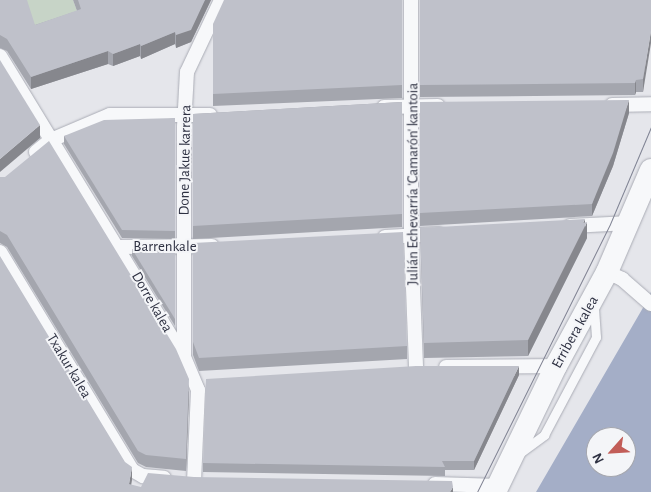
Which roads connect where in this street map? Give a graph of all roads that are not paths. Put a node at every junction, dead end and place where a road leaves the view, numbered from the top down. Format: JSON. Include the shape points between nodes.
{"nodes":[{"id":1,"x":221,"y":0,"type":"edge"},
{"id":2,"x":411,"y":0,"type":"edge"},
{"id":3,"x":0,"y":56,"type":"edge"},
{"id":4,"x":651,"y":104,"type":"edge"},
{"id":5,"x":596,"y":105,"type":"edge"},
{"id":6,"x":412,"y":106,"type":"junction"},
{"id":7,"x":451,"y":106,"type":"edge"},
{"id":8,"x":364,"y":108,"type":"edge"},
{"id":9,"x":216,"y":115,"type":"edge"},
{"id":10,"x":184,"y":116,"type":"junction"},
{"id":11,"x":51,"y":140,"type":"junction"},
{"id":12,"x":22,"y":164,"type":"edge"},
{"id":13,"x":651,"y":170,"type":"edge"},
{"id":14,"x":630,"y":222,"type":"junction"},
{"id":15,"x":550,"y":227,"type":"edge"},
{"id":16,"x":451,"y":233,"type":"edge"},
{"id":17,"x":411,"y":236,"type":"junction"},
{"id":18,"x":372,"y":238,"type":"edge"},
{"id":19,"x":223,"y":246,"type":"edge"},
{"id":20,"x":120,"y":247,"type":"junction"},
{"id":21,"x":183,"y":248,"type":"junction"},
{"id":22,"x":0,"y":252,"type":"edge"},
{"id":23,"x":607,"y":272,"type":"junction"},
{"id":24,"x":593,"y":300,"type":"junction"},
{"id":25,"x":646,"y":301,"type":"edge"},
{"id":26,"x":184,"y":357,"type":"junction"},
{"id":27,"x":556,"y":366,"type":"junction"},
{"id":28,"x":213,"y":379,"type":"edge"},
{"id":29,"x":194,"y":380,"type":"junction"},
{"id":30,"x":513,"y":458,"type":"junction"},
{"id":31,"x":143,"y":476,"type":"junction"},
{"id":32,"x":424,"y":484,"type":"edge"},
{"id":33,"x":497,"y":489,"type":"edge"},
{"id":34,"x":136,"y":492,"type":"edge"}],
"edges":[{"from":1,"to":10,"type":"street","name":"Done Jakue karrera","via":[[187,72]]},
{"from":2,"to":6,"type":"street","name":"Julián Echevarría 'Camarón' kantoia"},
{"from":3,"to":11,"type":"street","name":"Dorre kalea"},
{"from":4,"to":5,"type":"street"},
{"from":6,"to":7,"type":"street"},
{"from":6,"to":8,"type":"street"},
{"from":6,"to":17,"type":"street","name":"Julián Echevarría 'Camarón' kantoia"},
{"from":9,"to":10,"type":"street"},
{"from":10,"to":11,"type":"street","via":[[110,115]]},
{"from":10,"to":21,"type":"street","name":"Done Jakue karrera"},
{"from":11,"to":12,"type":"street"},
{"from":11,"to":20,"type":"street","name":"Dorre kalea"},
{"from":13,"to":14,"type":"street","name":"Erribera kalea"},
{"from":14,"to":15,"type":"street"},
{"from":14,"to":23,"type":"street","name":"Erribera kalea"},
{"from":16,"to":17,"type":"street"},
{"from":17,"to":18,"type":"street"},
{"from":17,"to":27,"type":"street","name":"Julián Echevarría 'Camarón' kantoia","via":[[411,368]]},
{"from":19,"to":21,"type":"street","name":"Barrenkale"},
{"from":20,"to":21,"type":"street","name":"Barrenkale"},
{"from":20,"to":26,"type":"street","name":"Dorre kalea"},
{"from":21,"to":26,"type":"street","name":"Done Jakue karrera"},
{"from":22,"to":31,"type":"street","name":"Txakur kalea","via":[[132,470]]},
{"from":23,"to":24,"type":"street","name":"Erribera kalea"},
{"from":23,"to":25,"type":"street","via":[[622,279]]},
{"from":24,"to":27,"type":"street","name":"Erribera kalea"},
{"from":24,"to":30,"type":"lane","via":[[596,337],[544,435]]},
{"from":26,"to":29,"type":"street","name":"Dorre kalea"},
{"from":27,"to":30,"type":"street","name":"Erribera kalea"},
{"from":28,"to":29,"type":"street"},
{"from":29,"to":31,"type":"street","name":"Dorre kalea","via":[[198,390],[200,481]]},
{"from":30,"to":33,"type":"street","name":"Erribera kalea"},
{"from":31,"to":34,"type":"street"},
{"from":32,"to":33,"type":"street"}]}
